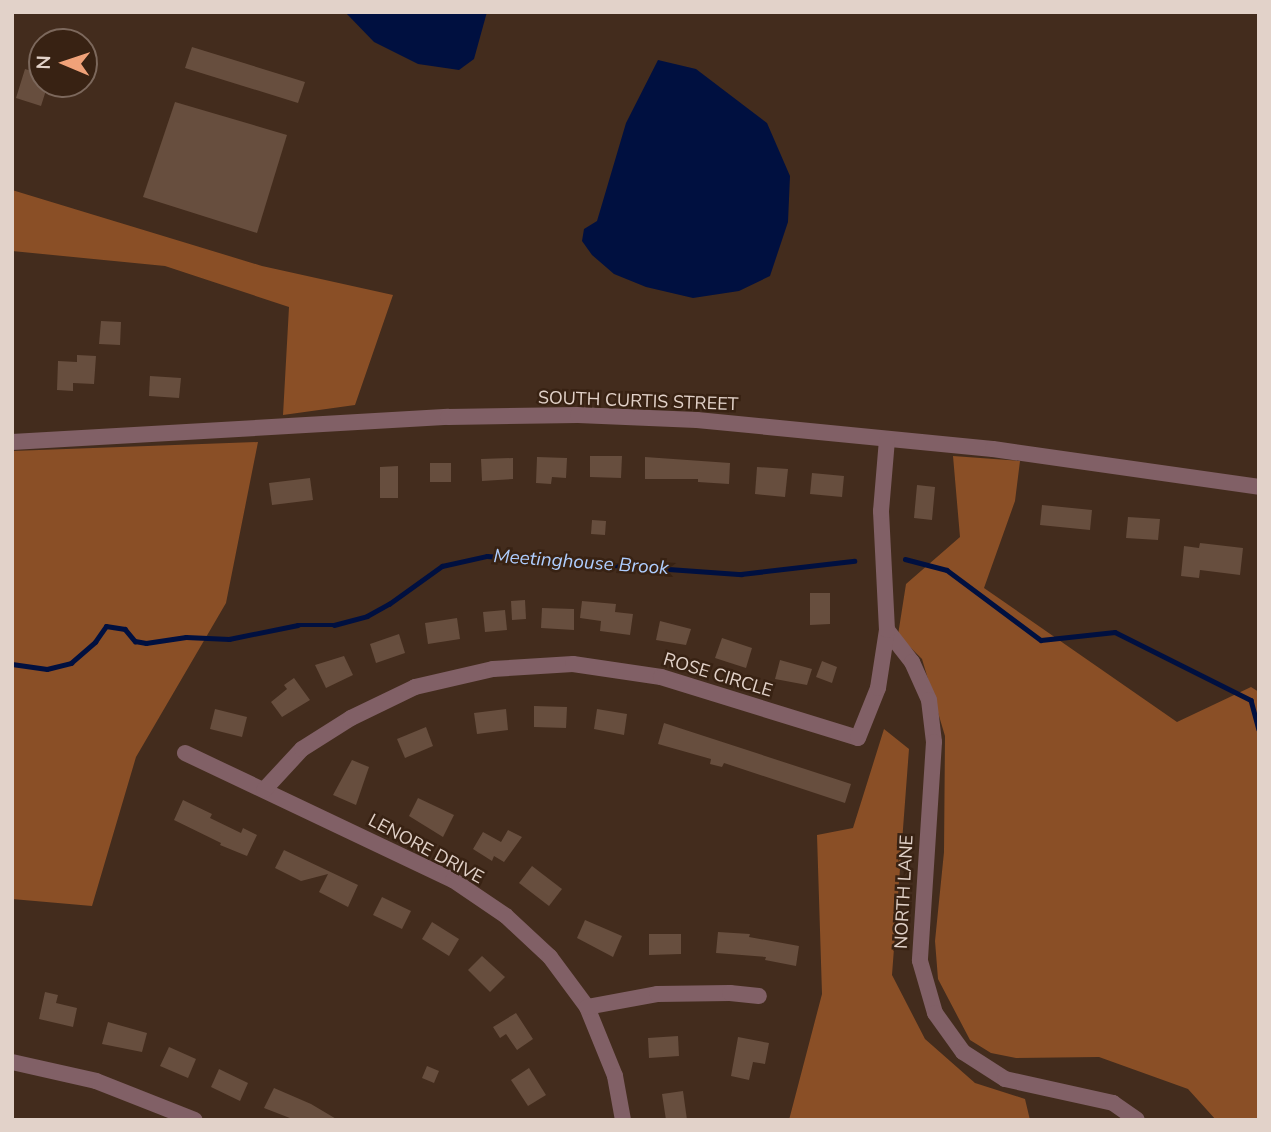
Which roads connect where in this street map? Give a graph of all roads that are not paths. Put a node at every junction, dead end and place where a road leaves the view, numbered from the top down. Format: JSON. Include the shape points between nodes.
{"nodes":[{"id":1,"x":887,"y":439,"type":"junction"},
{"id":2,"x":12,"y":442,"type":"edge"},
{"id":3,"x":1259,"y":487,"type":"edge"},
{"id":4,"x":887,"y":629,"type":"junction"},
{"id":5,"x":185,"y":753,"type":"dead end"},
{"id":6,"x":264,"y":790,"type":"junction"},
{"id":7,"x":759,"y":996,"type":"dead end"},
{"id":8,"x":587,"y":1007,"type":"junction"},
{"id":9,"x":12,"y":1062,"type":"edge"},
{"id":10,"x":195,"y":1120,"type":"edge"},
{"id":11,"x":623,"y":1120,"type":"edge"},
{"id":12,"x":1137,"y":1120,"type":"edge"}],
"edges":[{"from":1,"to":2,"type":"street","name":"SOUTH CURTIS STREET","via":[[697,420],[578,415],[448,417]]},
{"from":1,"to":3,"type":"street","name":"SOUTH CURTIS STREET","via":[[993,449]]},
{"from":1,"to":4,"type":"street","via":[[881,511]]},
{"from":4,"to":6,"type":"street","name":"ROSE CIRCLE","via":[[878,688],[858,738],[661,677],[573,664],[493,668],[415,687],[351,718],[302,749]]},
{"from":4,"to":12,"type":"street","name":"NORTH LANE","via":[[912,662],[929,701],[934,741],[920,961],[935,1013],[963,1052],[1004,1079],[1113,1103]]},
{"from":5,"to":6,"type":"street","name":"LENORE DRIVE"},
{"from":6,"to":8,"type":"street","name":"LENORE DRIVE","via":[[453,880],[496,909],[550,957]]},
{"from":7,"to":8,"type":"street","via":[[657,994]]},
{"from":8,"to":11,"type":"street","name":"LENORE DRIVE","via":[[615,1076]]},
{"from":9,"to":10,"type":"street","via":[[96,1080]]}]}
